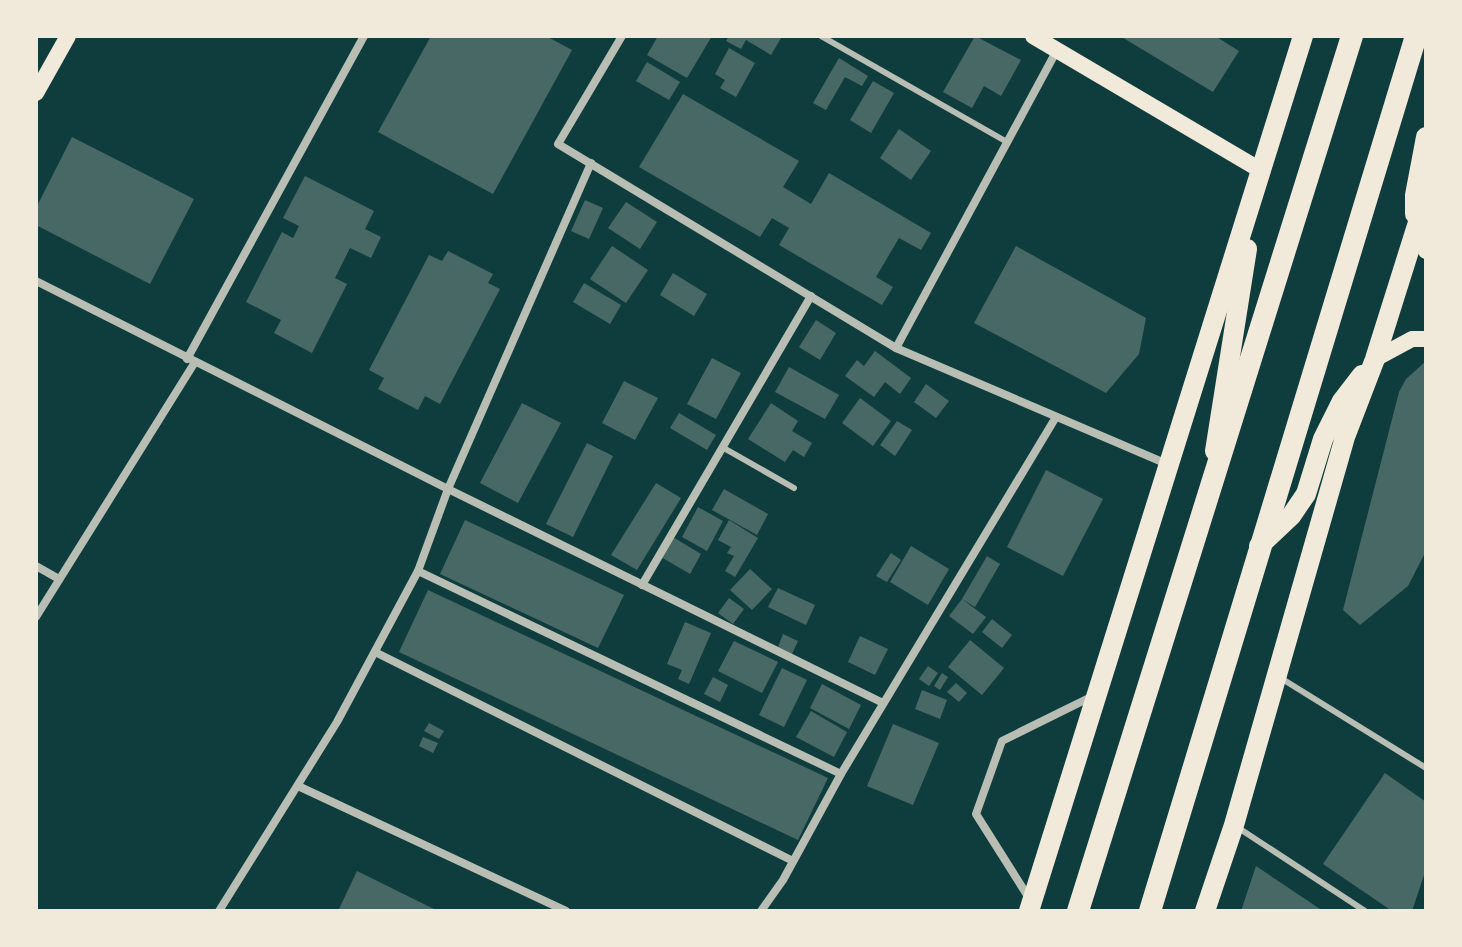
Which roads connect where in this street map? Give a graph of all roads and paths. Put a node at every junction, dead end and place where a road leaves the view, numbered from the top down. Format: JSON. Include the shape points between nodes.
{"nodes":[{"id":1,"x":68,"y":36,"type":"edge"},
{"id":2,"x":364,"y":36,"type":"edge"},
{"id":3,"x":622,"y":36,"type":"edge"},
{"id":4,"x":821,"y":36,"type":"edge"},
{"id":5,"x":1033,"y":36,"type":"edge"},
{"id":6,"x":1303,"y":36,"type":"edge"},
{"id":7,"x":1352,"y":36,"type":"edge"},
{"id":8,"x":1416,"y":36,"type":"edge"},
{"id":9,"x":1057,"y":50,"type":"junction"},
{"id":10,"x":36,"y":93,"type":"edge"},
{"id":11,"x":1426,"y":137,"type":"edge"},
{"id":12,"x":1007,"y":142,"type":"junction"},
{"id":13,"x":591,"y":163,"type":"junction"},
{"id":14,"x":1262,"y":171,"type":"junction"},
{"id":15,"x":1426,"y":197,"type":"edge"},
{"id":16,"x":1416,"y":230,"type":"junction"},
{"id":17,"x":1426,"y":251,"type":"edge"},
{"id":18,"x":36,"y":281,"type":"edge"},
{"id":19,"x":811,"y":296,"type":"junction"},
{"id":20,"x":1426,"y":339,"type":"edge"},
{"id":21,"x":896,"y":348,"type":"junction"},
{"id":22,"x":1375,"y":359,"type":"junction"},
{"id":23,"x":191,"y":360,"type":"junction"},
{"id":24,"x":1056,"y":417,"type":"junction"},
{"id":25,"x":722,"y":447,"type":"junction"},
{"id":26,"x":1169,"y":465,"type":"junction"},
{"id":27,"x":794,"y":488,"type":"dead end"},
{"id":28,"x":448,"y":489,"type":"junction"},
{"id":29,"x":1209,"y":489,"type":"junction"},
{"id":30,"x":1259,"y":546,"type":"junction"},
{"id":31,"x":36,"y":566,"type":"edge"},
{"id":32,"x":418,"y":571,"type":"junction"},
{"id":33,"x":59,"y":579,"type":"junction"},
{"id":34,"x":642,"y":585,"type":"junction"},
{"id":35,"x":36,"y":617,"type":"edge"},
{"id":36,"x":375,"y":652,"type":"junction"},
{"id":37,"x":1276,"y":675,"type":"junction"},
{"id":38,"x":1097,"y":693,"type":"junction"},
{"id":39,"x":883,"y":703,"type":"junction"},
{"id":40,"x":1426,"y":768,"type":"edge"},
{"id":41,"x":841,"y":774,"type":"junction"},
{"id":42,"x":298,"y":786,"type":"junction"},
{"id":43,"x":1234,"y":825,"type":"junction"},
{"id":44,"x":793,"y":861,"type":"junction"},
{"id":45,"x":1031,"y":907,"type":"edge"},
{"id":46,"x":1078,"y":909,"type":"edge"},
{"id":47,"x":219,"y":911,"type":"edge"},
{"id":48,"x":566,"y":911,"type":"edge"},
{"id":49,"x":761,"y":911,"type":"edge"},
{"id":50,"x":1150,"y":911,"type":"edge"},
{"id":51,"x":1205,"y":911,"type":"edge"},
{"id":52,"x":1365,"y":911,"type":"edge"}],
"edges":[{"from":1,"to":10,"type":"main road"},
{"from":2,"to":23,"type":"street"},
{"from":3,"to":13,"type":"street","via":[[558,144]]},
{"from":4,"to":12,"type":"lane"},
{"from":5,"to":9,"type":"main road"},
{"from":6,"to":14,"type":"main road"},
{"from":7,"to":29,"type":"highway"},
{"from":8,"to":30,"type":"highway"},
{"from":9,"to":12,"type":"street"},
{"from":9,"to":14,"type":"main road"},
{"from":11,"to":16,"type":"main road","via":[[1415,195]]},
{"from":12,"to":21,"type":"street"},
{"from":13,"to":19,"type":"street"},
{"from":13,"to":28,"type":"street"},
{"from":14,"to":26,"type":"main road"},
{"from":14,"to":29,"type":"main road"},
{"from":15,"to":16,"type":"main road"},
{"from":16,"to":17,"type":"main road"},
{"from":16,"to":22,"type":"main road"},
{"from":18,"to":23,"type":"street"},
{"from":19,"to":21,"type":"street"},
{"from":19,"to":25,"type":"street"},
{"from":20,"to":22,"type":"main road","via":[[1412,339]]},
{"from":21,"to":24,"type":"street"},
{"from":22,"to":30,"type":"main road","via":[[1342,401],[1323,439],[1306,494]]},
{"from":22,"to":37,"type":"main road","via":[[1345,437]]},
{"from":23,"to":28,"type":"street"},
{"from":23,"to":33,"type":"street"},
{"from":24,"to":26,"type":"street"},
{"from":24,"to":39,"type":"street"},
{"from":25,"to":27,"type":"lane"},
{"from":25,"to":34,"type":"street"},
{"from":26,"to":38,"type":"main road"},
{"from":28,"to":32,"type":"street"},
{"from":28,"to":34,"type":"street"},
{"from":29,"to":46,"type":"highway"},
{"from":30,"to":50,"type":"highway"},
{"from":31,"to":33,"type":"street"},
{"from":32,"to":36,"type":"street"},
{"from":32,"to":41,"type":"street"},
{"from":33,"to":35,"type":"street"},
{"from":34,"to":39,"type":"street"},
{"from":36,"to":42,"type":"street"},
{"from":36,"to":44,"type":"street"},
{"from":37,"to":40,"type":"lane"},
{"from":37,"to":43,"type":"main road"},
{"from":38,"to":45,"type":"main road"},
{"from":38,"to":45,"type":"street","via":[[1002,741],[976,814]]},
{"from":39,"to":41,"type":"street"},
{"from":41,"to":44,"type":"street"},
{"from":42,"to":47,"type":"street"},
{"from":42,"to":48,"type":"street"},
{"from":43,"to":51,"type":"main road"},
{"from":43,"to":52,"type":"lane"},
{"from":44,"to":49,"type":"street"}]}
